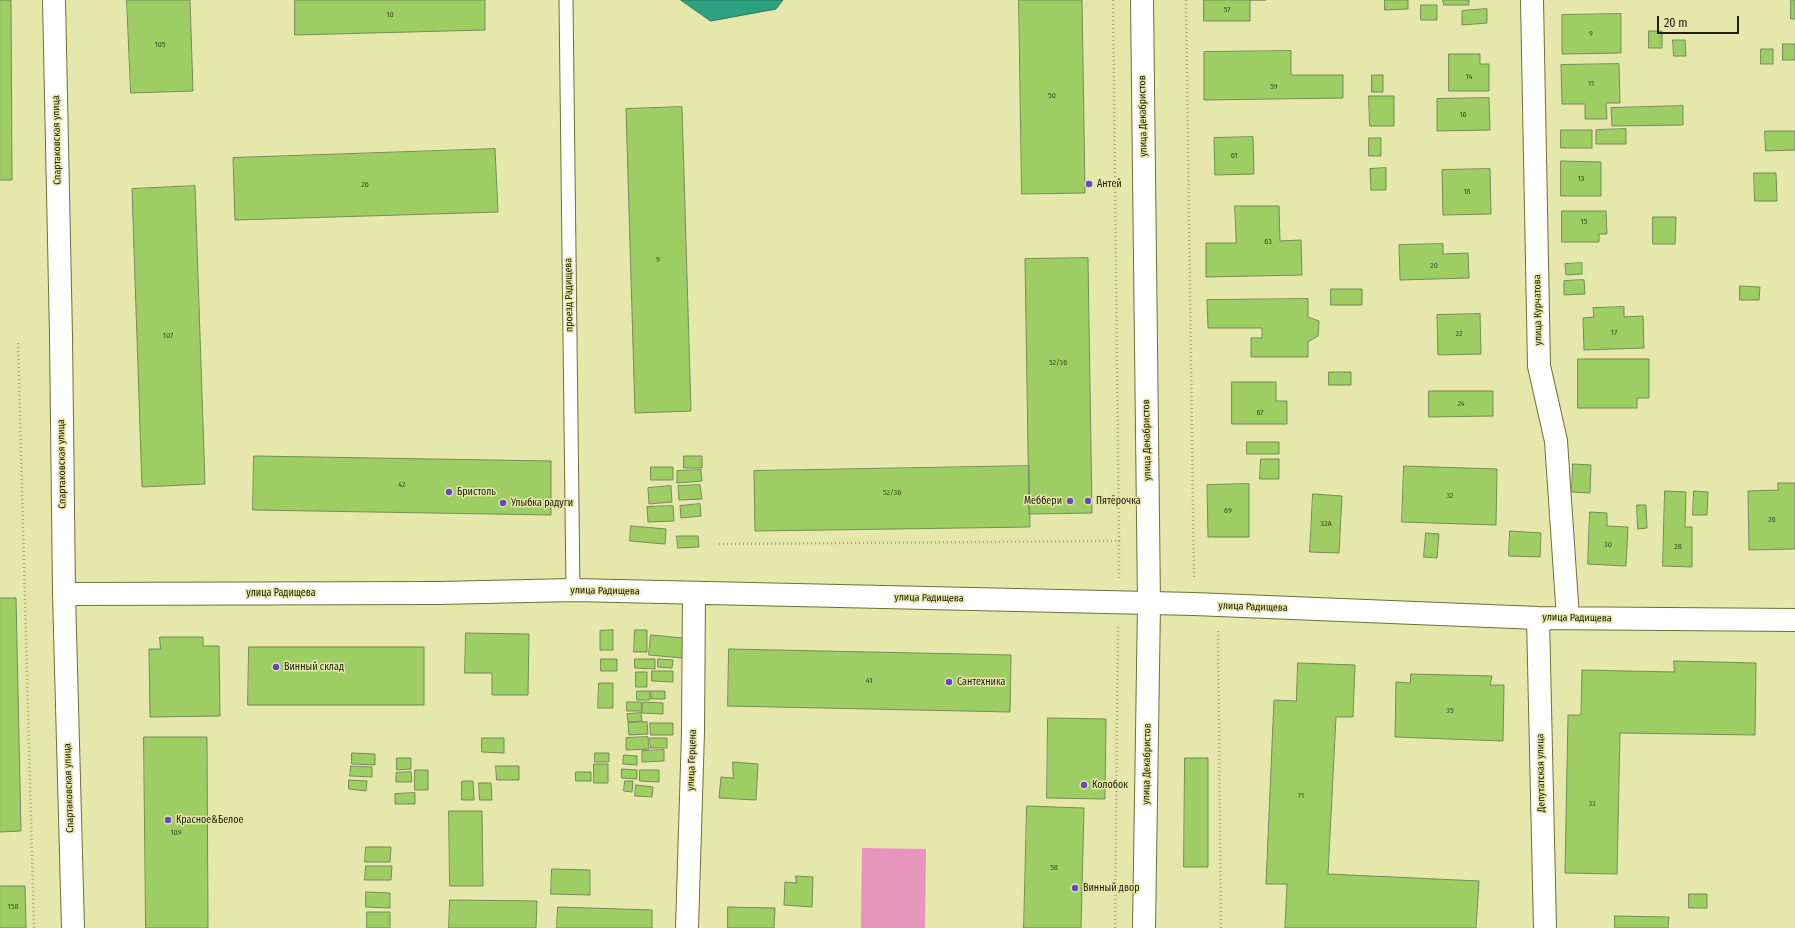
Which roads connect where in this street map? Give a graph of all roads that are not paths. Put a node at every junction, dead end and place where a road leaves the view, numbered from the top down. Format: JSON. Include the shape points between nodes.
{"nodes":[{"id":1,"x":54,"y":0,"type":"edge"},
{"id":2,"x":566,"y":0,"type":"edge"},
{"id":3,"x":1142,"y":0,"type":"edge"},
{"id":4,"x":1532,"y":0,"type":"edge"},
{"id":5,"x":573,"y":590,"type":"junction"},
{"id":6,"x":694,"y":593,"type":"junction"},
{"id":7,"x":64,"y":594,"type":"junction"},
{"id":8,"x":1149,"y":604,"type":"junction"},
{"id":9,"x":1538,"y":618,"type":"junction"},
{"id":10,"x":1568,"y":618,"type":"junction"},
{"id":11,"x":1795,"y":620,"type":"edge"},
{"id":12,"x":73,"y":928,"type":"edge"},
{"id":13,"x":687,"y":928,"type":"edge"},
{"id":14,"x":1144,"y":928,"type":"edge"},
{"id":15,"x":1545,"y":928,"type":"edge"}],
"edges":[{"from":1,"to":7,"type":"street","name":"Спартаковская улица"},
{"from":2,"to":5,"type":"lane","name":"проезд Радищева"},
{"from":3,"to":8,"type":"street","name":"улица Декабристов"},
{"from":4,"to":10,"type":"street","name":"улица Курчатова","via":[[1539,366],[1556,441]]},
{"from":5,"to":6,"type":"street","name":"улица Радищева"},
{"from":5,"to":7,"type":"street","name":"улица Радищева"},
{"from":6,"to":8,"type":"street","name":"улица Радищева"},
{"from":6,"to":13,"type":"street","name":"улица Герцена"},
{"from":7,"to":12,"type":"street","name":"Спартаковская улица"},
{"from":8,"to":9,"type":"street","name":"улица Радищева"},
{"from":8,"to":14,"type":"street","name":"улица Декабристов"},
{"from":9,"to":10,"type":"street","name":"улица Радищева"},
{"from":9,"to":15,"type":"street","name":"Депутатская улица"},
{"from":10,"to":11,"type":"street","name":"улица Радищева"}]}
